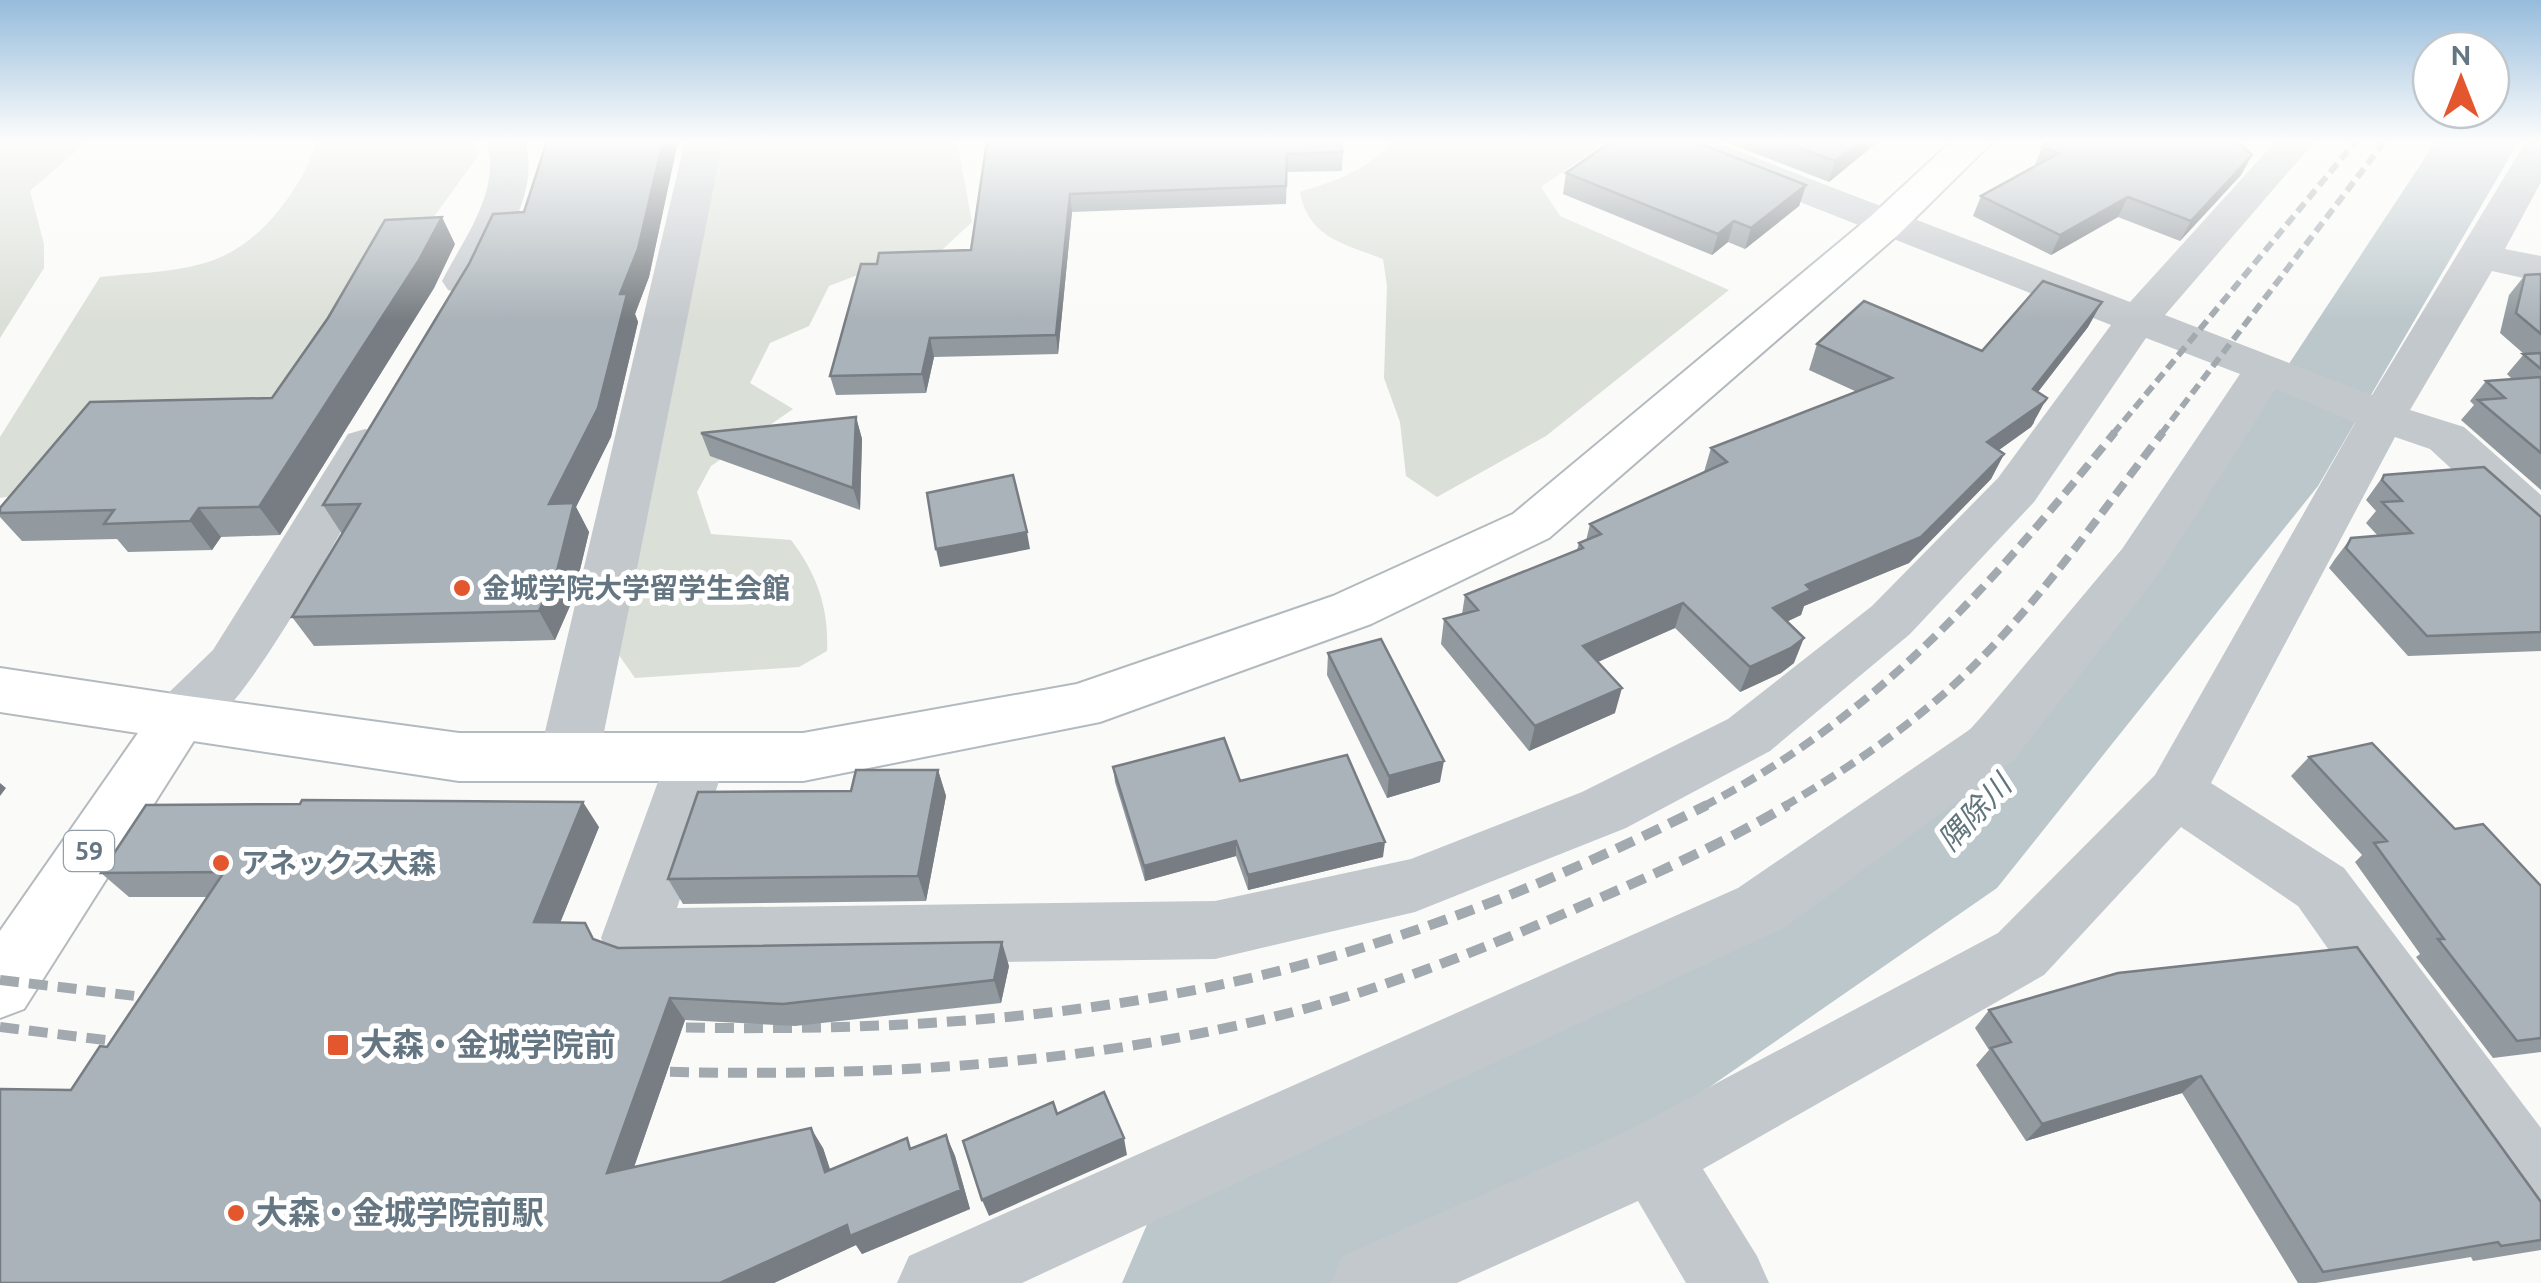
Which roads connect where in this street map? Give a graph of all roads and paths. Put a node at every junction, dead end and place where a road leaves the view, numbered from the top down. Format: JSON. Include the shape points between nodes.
{"nodes":[{"id":1,"x":500,"y":201,"type":"edge"},
{"id":2,"x":691,"y":201,"type":"edge"},
{"id":3,"x":1826,"y":201,"type":"edge"},
{"id":4,"x":1911,"y":201,"type":"edge"},
{"id":5,"x":2243,"y":201,"type":"edge"},
{"id":6,"x":2511,"y":201,"type":"edge"},
{"id":7,"x":1885,"y":225,"type":"junction"},
{"id":8,"x":2480,"y":256,"type":"junction"},
{"id":9,"x":2541,"y":269,"type":"edge"},
{"id":10,"x":2137,"y":320,"type":"junction"},
{"id":11,"x":438,"y":324,"type":"edge"},
{"id":12,"x":2275,"y":372,"type":"junction"},
{"id":13,"x":386,"y":410,"type":"edge"},
{"id":14,"x":2364,"y":410,"type":"junction"},
{"id":15,"x":2541,"y":523,"type":"edge"},
{"id":16,"x":0,"y":690,"type":"edge"},
{"id":17,"x":180,"y":717,"type":"junction"},
{"id":18,"x":568,"y":757,"type":"junction"},
{"id":19,"x":697,"y":757,"type":"junction"},
{"id":20,"x":2176,"y":792,"type":"junction"},
{"id":21,"x":18,"y":929,"type":"edge"},
{"id":22,"x":0,"y":987,"type":"edge"},
{"id":23,"x":1654,"y":1157,"type":"junction"},
{"id":24,"x":2541,"y":1189,"type":"edge"},
{"id":25,"x":936,"y":1283,"type":"edge"},
{"id":26,"x":1369,"y":1283,"type":"edge"},
{"id":27,"x":1730,"y":1283,"type":"edge"}],
"edges":[{"from":1,"to":11,"type":"street"},
{"from":2,"to":18,"type":"street"},
{"from":3,"to":7,"type":"street"},
{"from":4,"to":7,"type":"street"},
{"from":5,"to":10,"type":"street"},
{"from":6,"to":8,"type":"street"},
{"from":7,"to":10,"type":"street"},
{"from":7,"to":19,"type":"street","via":[[1531,526],[1352,610],[1080,706],[803,757]]},
{"from":8,"to":9,"type":"street"},
{"from":8,"to":14,"type":"street"},
{"from":10,"to":12,"type":"street"},
{"from":10,"to":19,"type":"street","via":[[2016,490],[1891,620],[1749,734],[1604,810],[1415,885],[1215,930],[634,938]]},
{"from":12,"to":14,"type":"street"},
{"from":12,"to":25,"type":"street","via":[[2140,562],[1993,744],[1762,908]]},
{"from":13,"to":17,"type":"street","via":[[233,666]]},
{"from":14,"to":15,"type":"street","via":[[2447,438]]},
{"from":14,"to":20,"type":"street"},
{"from":16,"to":17,"type":"street"},
{"from":17,"to":18,"type":"street","via":[[459,757]]},
{"from":17,"to":21,"type":"street","number":"59"},
{"from":18,"to":19,"type":"street"},
{"from":20,"to":23,"type":"street","via":[[2021,954]]},
{"from":20,"to":24,"type":"street","via":[[2321,887]]},
{"from":21,"to":22,"type":"street","number":"59"},
{"from":23,"to":26,"type":"street"},
{"from":23,"to":27,"type":"street"}]}
